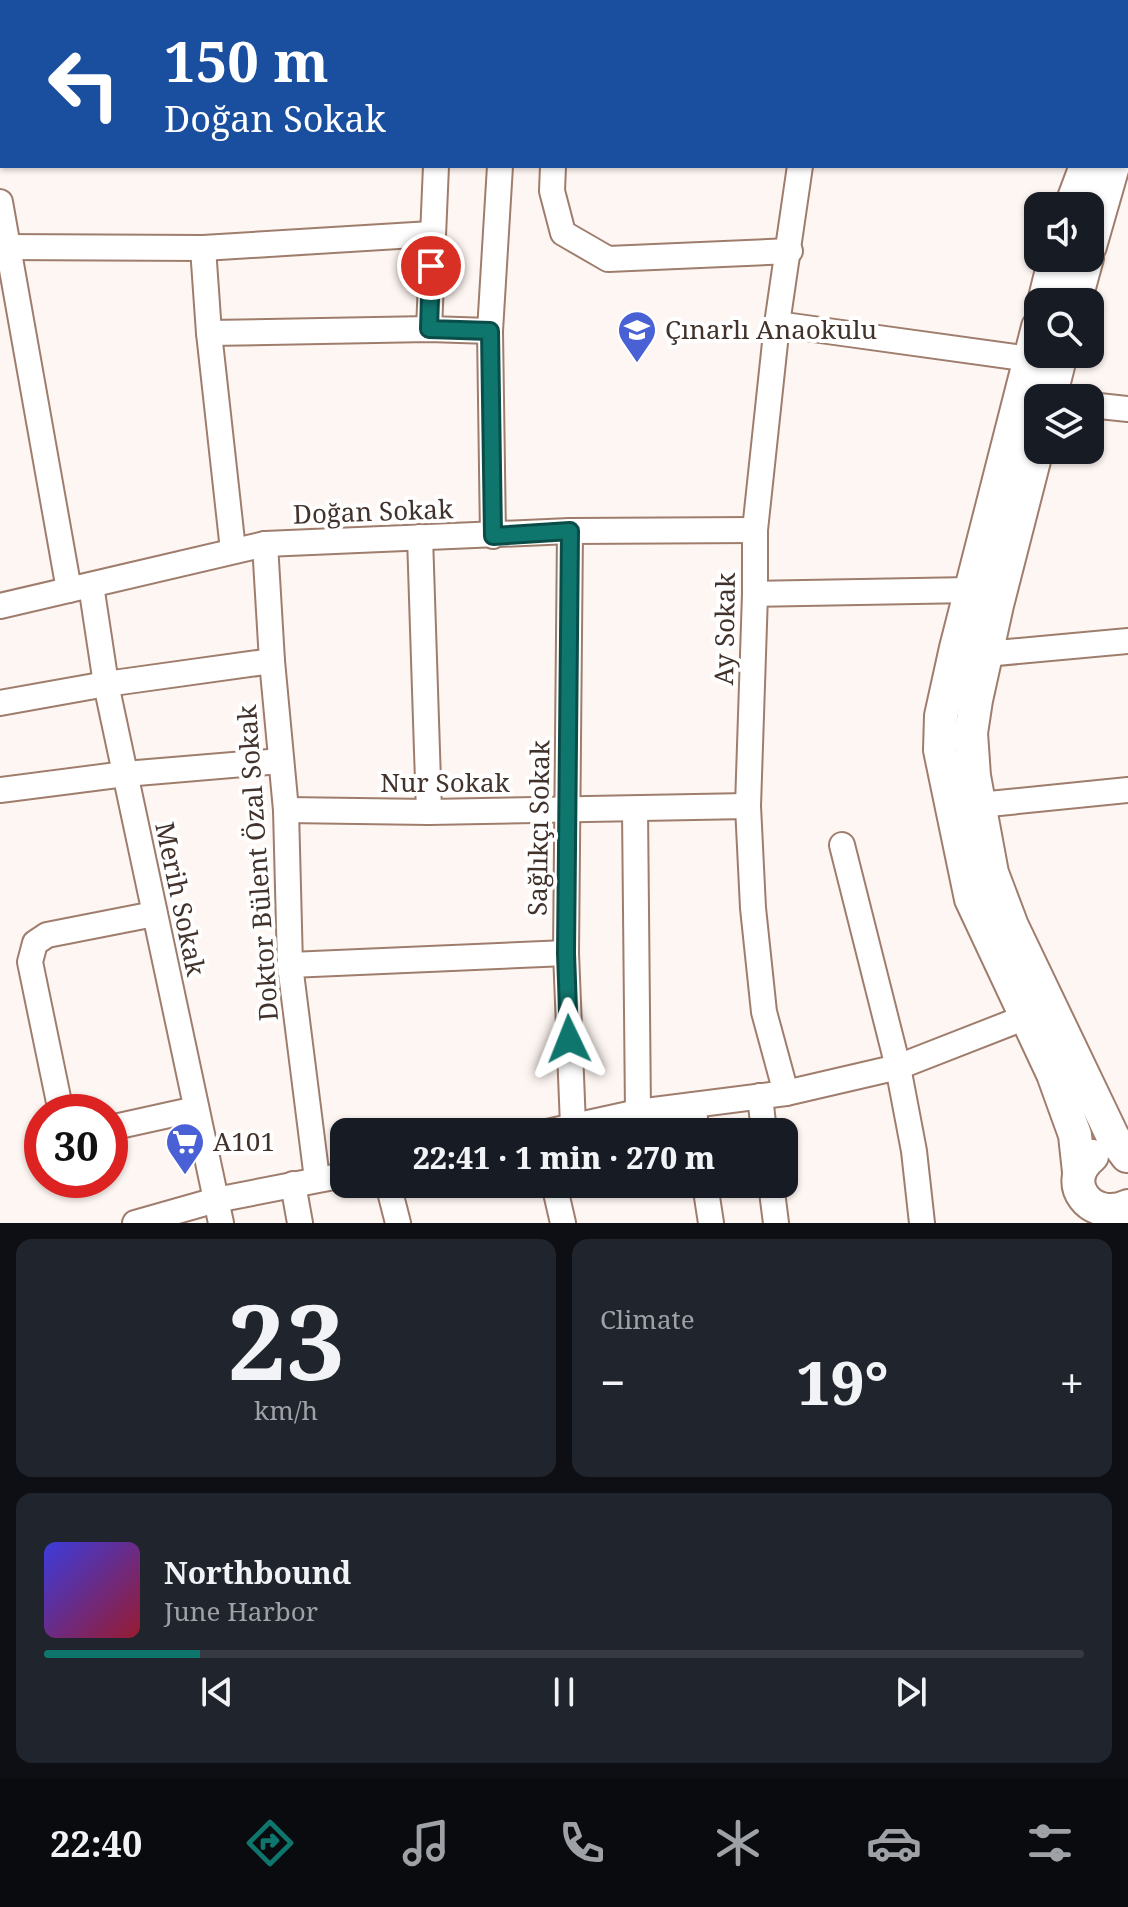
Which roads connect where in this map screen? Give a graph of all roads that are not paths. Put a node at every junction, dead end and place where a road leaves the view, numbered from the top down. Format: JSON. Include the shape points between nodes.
{"nodes":[{"id":1,"x":436,"y":168,"type":"edge"},
{"id":2,"x":500,"y":168,"type":"edge"},
{"id":3,"x":553,"y":168,"type":"edge"},
{"id":4,"x":800,"y":168,"type":"edge"},
{"id":5,"x":1109,"y":168,"type":"edge"},
{"id":6,"x":1085,"y":192,"type":"edge"},
{"id":7,"x":1103,"y":192,"type":"edge"},
{"id":8,"x":0,"y":202,"type":"edge"},
{"id":9,"x":431,"y":234,"type":"junction"},
{"id":10,"x":3,"y":247,"type":"edge"},
{"id":11,"x":203,"y":248,"type":"junction"},
{"id":12,"x":790,"y":251,"type":"junction"},
{"id":13,"x":777,"y":324,"type":"junction"},
{"id":14,"x":429,"y":329,"type":"junction"},
{"id":15,"x":490,"y":331,"type":"junction"},
{"id":16,"x":209,"y":333,"type":"junction"},
{"id":17,"x":1024,"y":353,"type":"edge"},
{"id":18,"x":1042,"y":368,"type":"edge"},
{"id":19,"x":1104,"y":406,"type":"edge"},
{"id":20,"x":1128,"y":409,"type":"edge"},
{"id":21,"x":1033,"y":464,"type":"edge"},
{"id":22,"x":755,"y":530,"type":"junction"},
{"id":23,"x":570,"y":531,"type":"junction"},
{"id":24,"x":493,"y":536,"type":"junction"},
{"id":25,"x":420,"y":537,"type":"junction"},
{"id":26,"x":265,"y":544,"type":"junction"},
{"id":27,"x":233,"y":550,"type":"junction"},
{"id":28,"x":80,"y":588,"type":"junction"},
{"id":29,"x":971,"y":590,"type":"junction"},
{"id":30,"x":755,"y":594,"type":"junction"},
{"id":31,"x":0,"y":606,"type":"edge"},
{"id":32,"x":1128,"y":641,"type":"edge"},
{"id":33,"x":986,"y":654,"type":"junction"},
{"id":34,"x":272,"y":661,"type":"junction"},
{"id":35,"x":106,"y":684,"type":"junction"},
{"id":36,"x":0,"y":703,"type":"edge"},
{"id":37,"x":280,"y":761,"type":"junction"},
{"id":38,"x":125,"y":774,"type":"junction"},
{"id":39,"x":0,"y":790,"type":"edge"},
{"id":40,"x":1128,"y":790,"type":"edge"},
{"id":41,"x":979,"y":805,"type":"junction"},
{"id":42,"x":748,"y":806,"type":"junction"},
{"id":43,"x":568,"y":809,"type":"junction"},
{"id":44,"x":635,"y":809,"type":"junction"},
{"id":45,"x":286,"y":810,"type":"junction"},
{"id":46,"x":429,"y":812,"type":"junction"},
{"id":47,"x":842,"y":845,"type":"dead end"},
{"id":48,"x":154,"y":914,"type":"junction"},
{"id":49,"x":566,"y":953,"type":"junction"},
{"id":50,"x":290,"y":965,"type":"junction"},
{"id":51,"x":1026,"y":1017,"type":"junction"},
{"id":52,"x":898,"y":1067,"type":"junction"},
{"id":53,"x":786,"y":1093,"type":"junction"},
{"id":54,"x":57,"y":1094,"type":"edge"},
{"id":55,"x":760,"y":1096,"type":"junction"},
{"id":56,"x":693,"y":1105,"type":"junction"},
{"id":57,"x":196,"y":1109,"type":"junction"},
{"id":58,"x":638,"y":1112,"type":"junction"},
{"id":59,"x":573,"y":1118,"type":"edge"},
{"id":60,"x":608,"y":1118,"type":"edge"},
{"id":61,"x":695,"y":1118,"type":"edge"},
{"id":62,"x":762,"y":1118,"type":"edge"},
{"id":63,"x":128,"y":1124,"type":"edge"},
{"id":64,"x":1128,"y":1157,"type":"edge"},
{"id":65,"x":1079,"y":1172,"type":"junction"},
{"id":66,"x":330,"y":1177,"type":"edge"},
{"id":67,"x":305,"y":1181,"type":"junction"},
{"id":68,"x":392,"y":1198,"type":"edge"},
{"id":69,"x":557,"y":1198,"type":"edge"},
{"id":70,"x":707,"y":1198,"type":"edge"},
{"id":71,"x":773,"y":1198,"type":"edge"},
{"id":72,"x":219,"y":1212,"type":"edge"},
{"id":73,"x":1112,"y":1215,"type":"edge"},
{"id":74,"x":135,"y":1223,"type":"edge"},
{"id":75,"x":300,"y":1223,"type":"edge"},
{"id":76,"x":398,"y":1223,"type":"edge"},
{"id":77,"x":563,"y":1223,"type":"edge"},
{"id":78,"x":711,"y":1223,"type":"edge"},
{"id":79,"x":776,"y":1223,"type":"edge"},
{"id":80,"x":922,"y":1223,"type":"edge"}],
"edges":[{"from":1,"to":9,"type":"street"},
{"from":2,"to":15,"type":"street"},
{"from":3,"to":12,"type":"street","via":[[552,191],[563,233],[608,259]]},
{"from":4,"to":12,"type":"street","name":"Ay Sokak"},
{"from":5,"to":6,"type":"street"},
{"from":5,"to":7,"type":"street"},
{"from":8,"to":10,"type":"street","name":"Merih Sokak"},
{"from":9,"to":11,"type":"street"},
{"from":9,"to":14,"type":"street"},
{"from":10,"to":11,"type":"street"},
{"from":10,"to":28,"type":"street","name":"Merih Sokak"},
{"from":11,"to":16,"type":"street"},
{"from":12,"to":13,"type":"street","name":"Ay Sokak"},
{"from":13,"to":17,"type":"street"},
{"from":13,"to":22,"type":"street","name":"Ay Sokak"},
{"from":14,"to":15,"type":"street"},
{"from":14,"to":16,"type":"street"},
{"from":15,"to":24,"type":"street"},
{"from":16,"to":27,"type":"street"},
{"from":18,"to":29,"type":"street"},
{"from":19,"to":20,"type":"street"},
{"from":21,"to":33,"type":"street"},
{"from":22,"to":23,"type":"street","name":"Doğan Sokak"},
{"from":22,"to":30,"type":"street","name":"Ay Sokak"},
{"from":23,"to":24,"type":"street","name":"Doğan Sokak"},
{"from":23,"to":43,"type":"street","name":"Sağlıkçı Sokak"},
{"from":24,"to":25,"type":"street","name":"Doğan Sokak"},
{"from":25,"to":26,"type":"street","name":"Doğan Sokak"},
{"from":25,"to":46,"type":"street"},
{"from":26,"to":27,"type":"street","name":"Doğan Sokak"},
{"from":26,"to":34,"type":"street","name":"Doktor Bülent Özal Sokak"},
{"from":27,"to":28,"type":"street","name":"Doğan Sokak"},
{"from":28,"to":31,"type":"street","name":"Doğan Sokak"},
{"from":28,"to":35,"type":"street","name":"Merih Sokak"},
{"from":29,"to":30,"type":"street"},
{"from":29,"to":51,"type":"street","via":[[941,716],[940,750],[971,899]]},
{"from":30,"to":42,"type":"street","name":"Ay Sokak"},
{"from":32,"to":33,"type":"street"},
{"from":33,"to":41,"type":"street","via":[[971,733]]},
{"from":34,"to":35,"type":"street"},
{"from":34,"to":37,"type":"street","name":"Doktor Bülent Özal Sokak"},
{"from":35,"to":36,"type":"street"},
{"from":35,"to":38,"type":"street","name":"Merih Sokak"},
{"from":37,"to":38,"type":"street"},
{"from":37,"to":45,"type":"street","name":"Doktor Bülent Özal Sokak"},
{"from":38,"to":39,"type":"street"},
{"from":38,"to":48,"type":"street","name":"Merih Sokak"},
{"from":40,"to":41,"type":"street"},
{"from":41,"to":64,"type":"street","via":[[992,873],[1012,926],[1113,1137]]},
{"from":42,"to":44,"type":"street","name":"Nur Sokak"},
{"from":42,"to":53,"type":"street","name":"Ay Sokak","via":[[764,1012]]},
{"from":43,"to":44,"type":"street","name":"Nur Sokak"},
{"from":43,"to":46,"type":"street","name":"Nur Sokak"},
{"from":43,"to":49,"type":"street","name":"Sağlıkçı Sokak"},
{"from":44,"to":58,"type":"street"},
{"from":45,"to":46,"type":"street","name":"Nur Sokak"},
{"from":45,"to":50,"type":"street","name":"Doktor Bülent Özal Sokak"},
{"from":47,"to":52,"type":"street"},
{"from":48,"to":54,"type":"street","via":[[47,935],[35,943],[30,962]]},
{"from":48,"to":57,"type":"street","name":"Merih Sokak"},
{"from":49,"to":50,"type":"street"},
{"from":49,"to":59,"type":"street","name":"Sağlıkçı Sokak"},
{"from":50,"to":67,"type":"street","name":"Doktor Bülent Özal Sokak"},
{"from":51,"to":52,"type":"street"},
{"from":51,"to":65,"type":"street","via":[[1075,1135]]},
{"from":52,"to":53,"type":"street"},
{"from":52,"to":80,"type":"street"},
{"from":53,"to":55,"type":"street"},
{"from":55,"to":56,"type":"street"},
{"from":55,"to":62,"type":"street"},
{"from":56,"to":58,"type":"street"},
{"from":56,"to":61,"type":"street"},
{"from":57,"to":63,"type":"street"},
{"from":57,"to":72,"type":"street","name":"Merih Sokak"},
{"from":58,"to":60,"type":"street"},
{"from":64,"to":65,"type":"street","via":[[1097,1152]]},
{"from":65,"to":73,"type":"street","via":[[1080,1196]]},
{"from":66,"to":67,"type":"street"},
{"from":67,"to":72,"type":"street"},
{"from":67,"to":75,"type":"street","name":"Doktor Bülent Özal Sokak"},
{"from":68,"to":76,"type":"street"},
{"from":69,"to":77,"type":"street"},
{"from":70,"to":78,"type":"street"},
{"from":71,"to":79,"type":"street"},
{"from":72,"to":74,"type":"street"}]}
